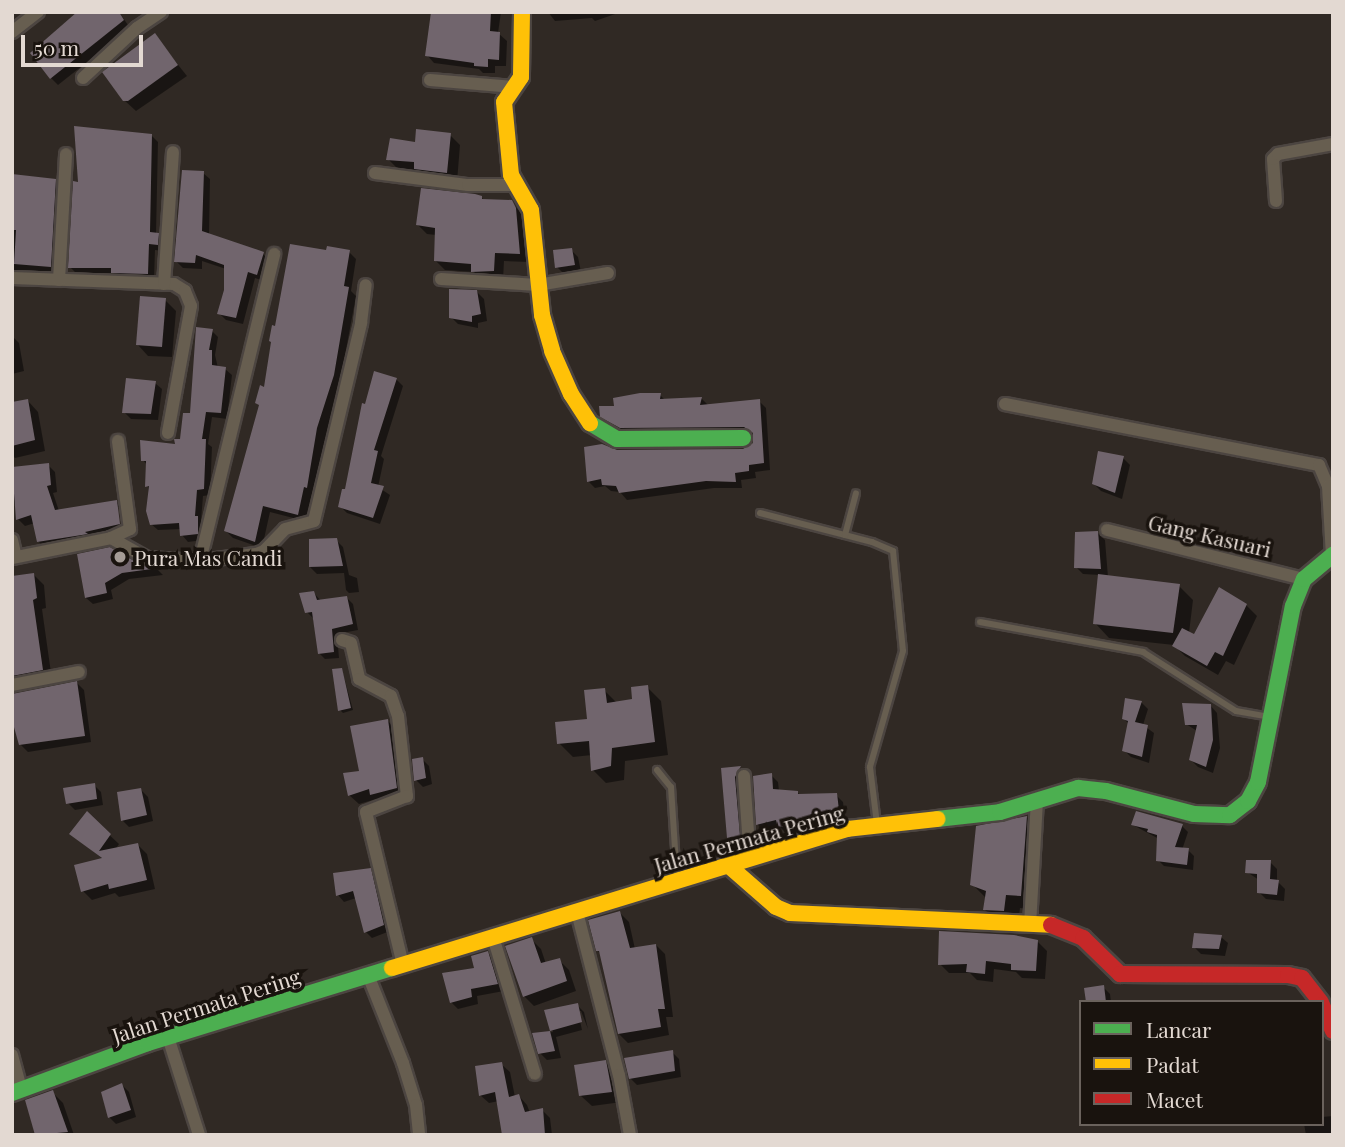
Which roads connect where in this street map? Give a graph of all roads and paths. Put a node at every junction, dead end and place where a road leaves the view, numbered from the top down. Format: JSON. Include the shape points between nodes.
{"nodes":[{"id":1,"x":38,"y":12,"type":"edge"},
{"id":2,"x":161,"y":12,"type":"edge"},
{"id":3,"x":522,"y":12,"type":"edge"},
{"id":4,"x":12,"y":32,"type":"edge"},
{"id":5,"x":83,"y":78,"type":"dead end"},
{"id":6,"x":430,"y":80,"type":"dead end"},
{"id":7,"x":514,"y":87,"type":"junction"},
{"id":8,"x":1333,"y":144,"type":"edge"},
{"id":9,"x":173,"y":152,"type":"dead end"},
{"id":10,"x":66,"y":154,"type":"dead end"},
{"id":11,"x":375,"y":173,"type":"dead end"},
{"id":12,"x":516,"y":185,"type":"junction"},
{"id":13,"x":1276,"y":201,"type":"dead end"},
{"id":14,"x":274,"y":254,"type":"dead end"},
{"id":15,"x":608,"y":273,"type":"dead end"},
{"id":16,"x":12,"y":278,"type":"edge"},
{"id":17,"x":440,"y":279,"type":"dead end"},
{"id":18,"x":59,"y":280,"type":"junction"},
{"id":19,"x":164,"y":284,"type":"junction"},
{"id":20,"x":366,"y":285,"type":"dead end"},
{"id":21,"x":538,"y":285,"type":"junction"},
{"id":22,"x":1005,"y":404,"type":"dead end"},
{"id":23,"x":168,"y":433,"type":"dead end"},
{"id":24,"x":743,"y":438,"type":"dead end"},
{"id":25,"x":118,"y":440,"type":"dead end"},
{"id":26,"x":856,"y":493,"type":"dead end"},
{"id":27,"x":760,"y":513,"type":"dead end"},
{"id":28,"x":1107,"y":530,"type":"dead end"},
{"id":29,"x":845,"y":535,"type":"junction"},
{"id":30,"x":111,"y":538,"type":"junction"},
{"id":31,"x":12,"y":541,"type":"edge"},
{"id":32,"x":1333,"y":555,"type":"edge"},
{"id":33,"x":14,"y":558,"type":"edge"},
{"id":34,"x":200,"y":561,"type":"junction"},
{"id":35,"x":1304,"y":579,"type":"junction"},
{"id":36,"x":980,"y":622,"type":"dead end"},
{"id":37,"x":342,"y":640,"type":"dead end"},
{"id":38,"x":79,"y":672,"type":"dead end"},
{"id":39,"x":12,"y":685,"type":"edge"},
{"id":40,"x":1271,"y":718,"type":"junction"},
{"id":41,"x":657,"y":769,"type":"dead end"},
{"id":42,"x":744,"y":776,"type":"dead end"},
{"id":43,"x":1037,"y":799,"type":"junction"},
{"id":44,"x":877,"y":826,"type":"junction"},
{"id":45,"x":750,"y":859,"type":"junction"},
{"id":46,"x":729,"y":866,"type":"junction"},
{"id":47,"x":677,"y":881,"type":"junction"},
{"id":48,"x":577,"y":912,"type":"junction"},
{"id":49,"x":1030,"y":925,"type":"junction"},
{"id":50,"x":493,"y":937,"type":"junction"},
{"id":51,"x":402,"y":965,"type":"junction"},
{"id":52,"x":368,"y":975,"type":"junction"},
{"id":53,"x":1320,"y":1000,"type":"edge"},
{"id":54,"x":1324,"y":1008,"type":"edge"},
{"id":55,"x":1333,"y":1031,"type":"edge"},
{"id":56,"x":168,"y":1037,"type":"junction"},
{"id":57,"x":12,"y":1055,"type":"edge"},
{"id":58,"x":536,"y":1074,"type":"dead end"},
{"id":59,"x":17,"y":1091,"type":"edge"},
{"id":60,"x":199,"y":1135,"type":"edge"},
{"id":61,"x":419,"y":1135,"type":"edge"},
{"id":62,"x":630,"y":1135,"type":"edge"}],
"edges":[{"from":1,"to":4,"type":"street"},
{"from":2,"to":5,"type":"street"},
{"from":3,"to":7,"type":"street","via":[[523,61]]},
{"from":6,"to":7,"type":"street"},
{"from":7,"to":12,"type":"street","via":[[504,102]]},
{"from":8,"to":13,"type":"street","via":[[1272,159]]},
{"from":9,"to":19,"type":"street"},
{"from":10,"to":18,"type":"street"},
{"from":11,"to":12,"type":"street","via":[[468,185]]},
{"from":12,"to":21,"type":"street","via":[[531,209]]},
{"from":14,"to":34,"type":"street"},
{"from":15,"to":21,"type":"street"},
{"from":16,"to":18,"type":"street"},
{"from":17,"to":21,"type":"street"},
{"from":18,"to":19,"type":"street"},
{"from":19,"to":23,"type":"street","via":[[174,284],[190,298]]},
{"from":20,"to":34,"type":"street","via":[[314,521],[285,529],[256,554]]},
{"from":21,"to":24,"type":"street","via":[[552,351],[592,426],[617,439]]},
{"from":22,"to":32,"type":"street","via":[[1319,466],[1328,486]]},
{"from":25,"to":30,"type":"street","via":[[130,525],[124,534]]},
{"from":26,"to":29,"type":"lane"},
{"from":27,"to":29,"type":"lane"},
{"from":28,"to":35,"type":"street","name":"Gang Kasuari"},
{"from":29,"to":44,"type":"lane","via":[[892,551],[903,651],[870,767]]},
{"from":30,"to":33,"type":"street"},
{"from":30,"to":34,"type":"street","via":[[146,558]]},
{"from":31,"to":33,"type":"street"},
{"from":32,"to":35,"type":"street","name":"Jalan Permata Pering"},
{"from":35,"to":40,"type":"street","name":"Jalan Permata Pering","via":[[1293,606]]},
{"from":36,"to":40,"type":"lane","via":[[1143,652],[1236,711]]},
{"from":37,"to":51,"type":"street","via":[[351,643],[359,679],[391,696],[398,716],[407,796],[366,812]]},
{"from":38,"to":39,"type":"street"},
{"from":40,"to":43,"type":"street","name":"Jalan Permata Pering","via":[[1258,782],[1248,801],[1230,815],[1194,814],[1078,788]]},
{"from":41,"to":47,"type":"lane","via":[[671,787]]},
{"from":42,"to":45,"type":"street"},
{"from":43,"to":44,"type":"street","name":"Jalan Permata Pering","via":[[1000,812]]},
{"from":43,"to":49,"type":"street"},
{"from":44,"to":45,"type":"street","name":"Jalan Permata Pering","via":[[847,829]]},
{"from":45,"to":46,"type":"street","name":"Jalan Permata Pering"},
{"from":46,"to":47,"type":"street","name":"Jalan Permata Pering"},
{"from":46,"to":49,"type":"street","via":[[776,907],[801,916]]},
{"from":47,"to":48,"type":"street","name":"Jalan Permata Pering"},
{"from":48,"to":50,"type":"street","name":"Jalan Permata Pering"},
{"from":48,"to":62,"type":"street"},
{"from":49,"to":53,"type":"street","via":[[1053,925],[1083,938],[1120,974],[1288,975],[1302,978]]},
{"from":50,"to":51,"type":"street","name":"Jalan Permata Pering"},
{"from":50,"to":58,"type":"street"},
{"from":51,"to":52,"type":"street","name":"Jalan Permata Pering"},
{"from":52,"to":56,"type":"street","name":"Jalan Permata Pering"},
{"from":52,"to":61,"type":"street","via":[[403,1063],[416,1105]]},
{"from":54,"to":55,"type":"street"},
{"from":56,"to":59,"type":"street","name":"Jalan Permata Pering"},
{"from":56,"to":60,"type":"street"},
{"from":57,"to":59,"type":"street"}]}
